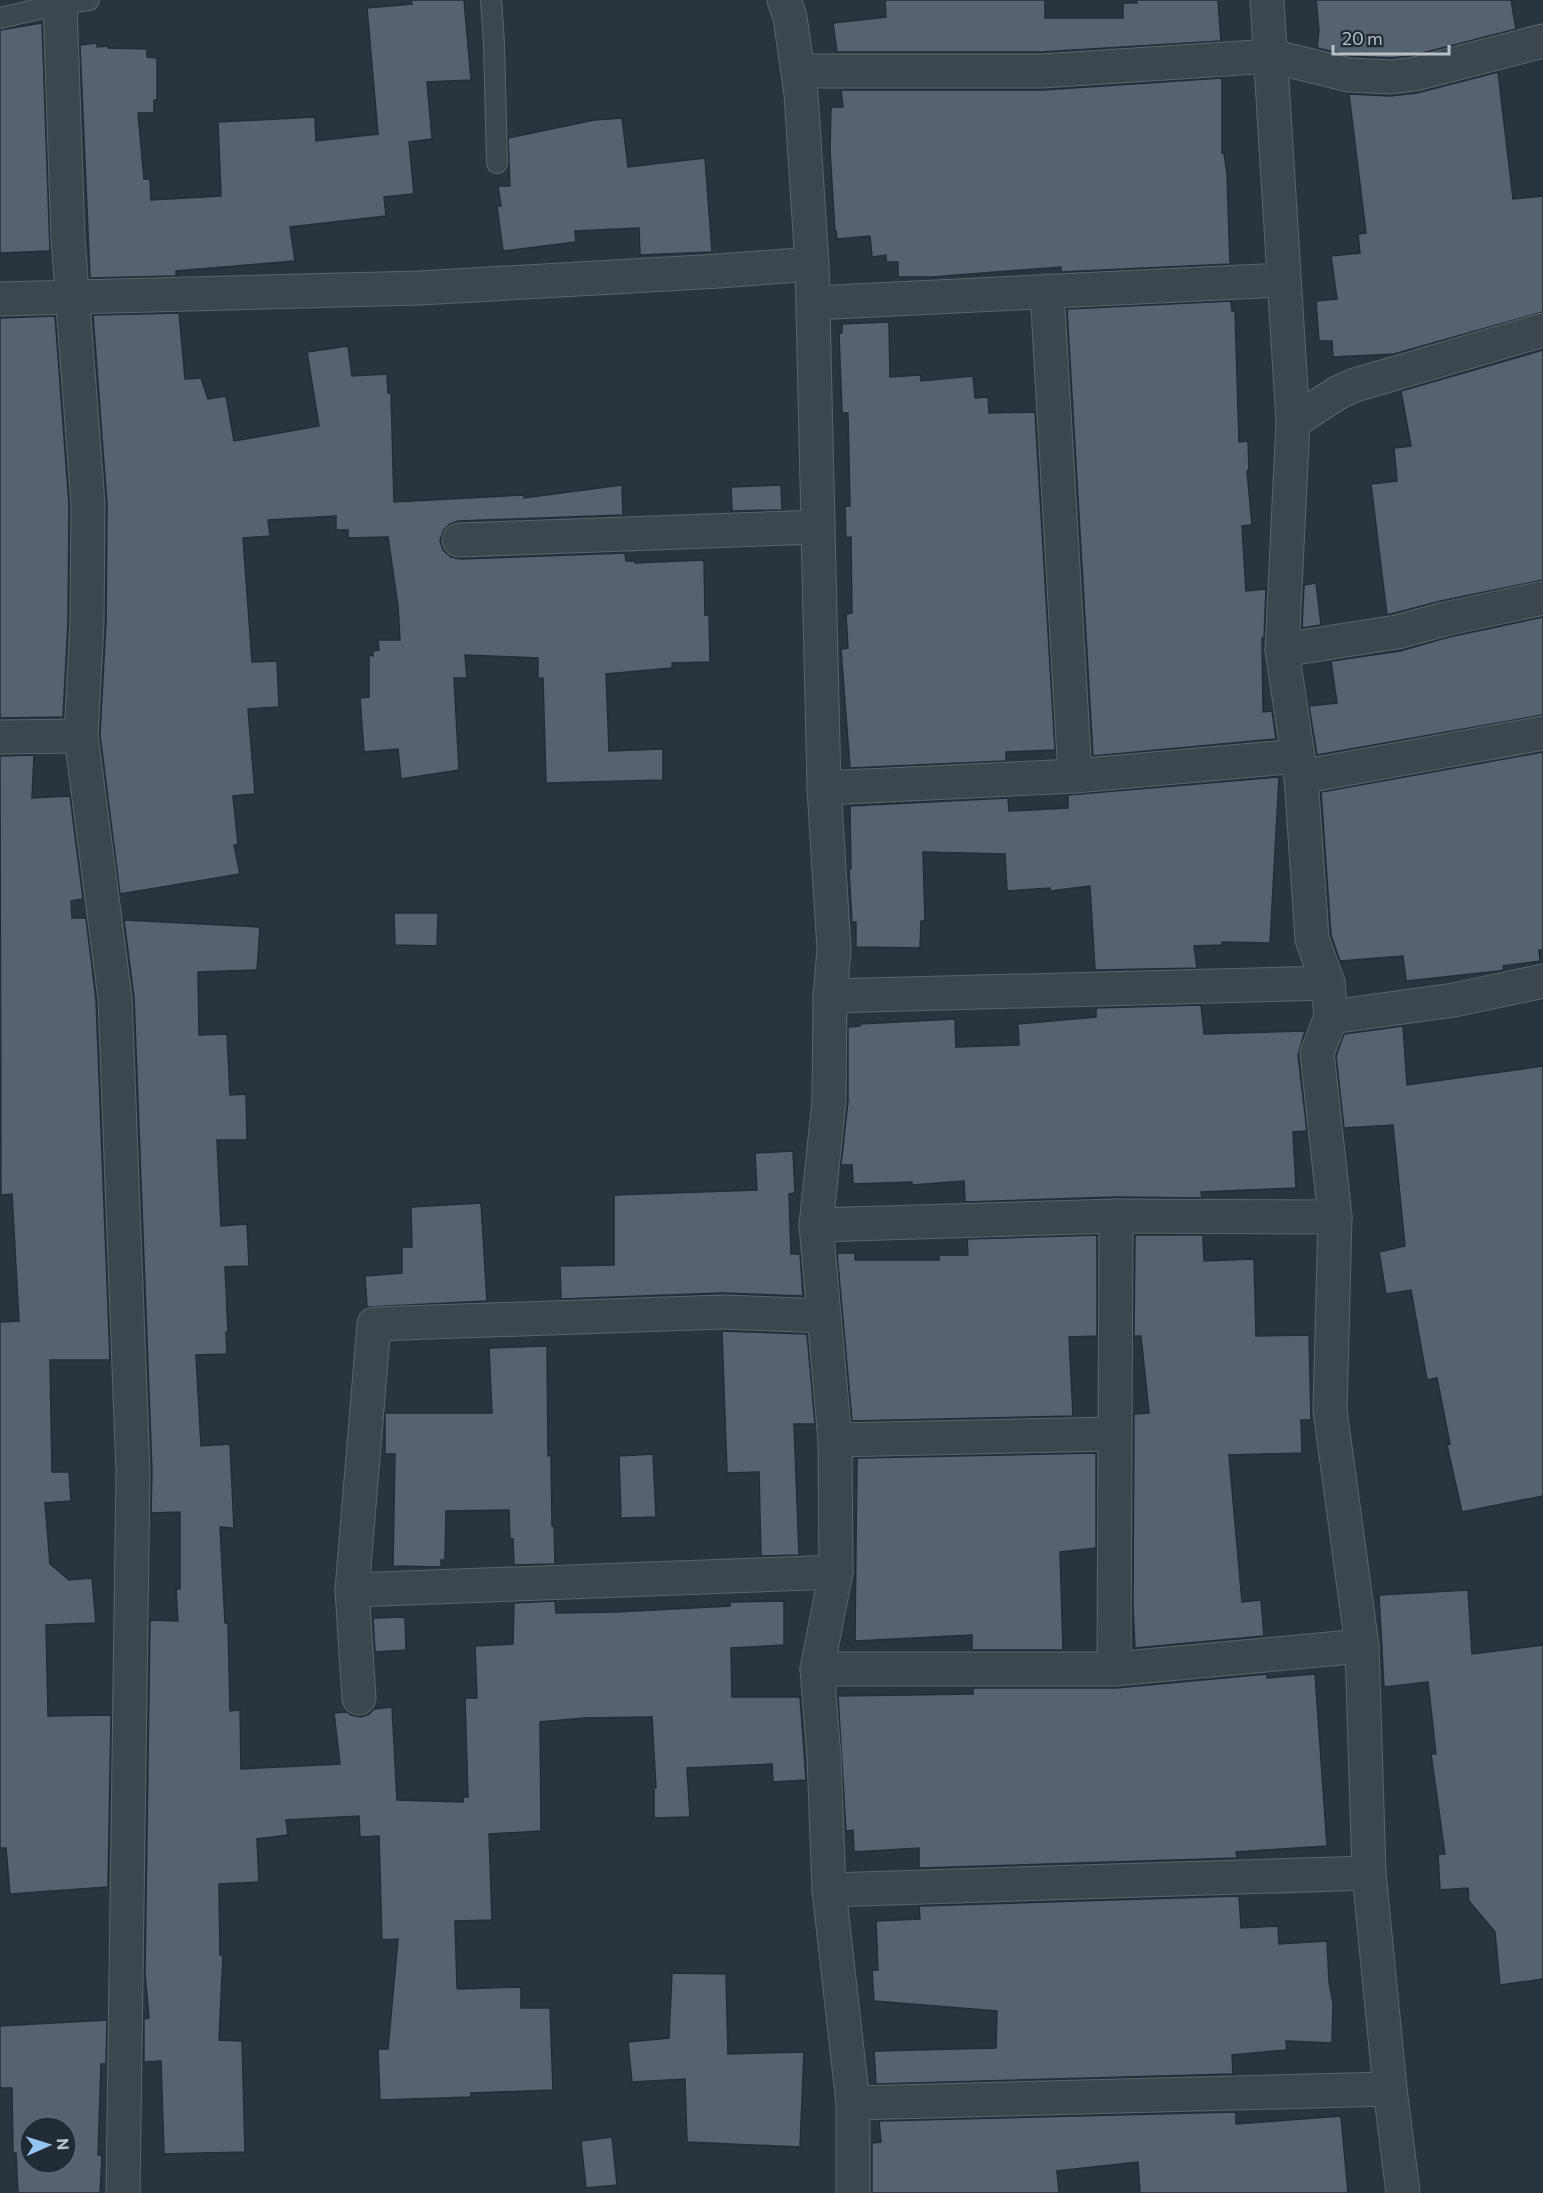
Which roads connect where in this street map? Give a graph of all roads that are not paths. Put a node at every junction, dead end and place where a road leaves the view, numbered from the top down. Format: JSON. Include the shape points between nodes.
{"nodes":[{"id":1,"x":491,"y":0,"type":"edge"},
{"id":2,"x":784,"y":0,"type":"edge"},
{"id":3,"x":1267,"y":0,"type":"edge"},
{"id":4,"x":74,"y":2,"type":"edge"},
{"id":5,"x":0,"y":18,"type":"edge"},
{"id":6,"x":1543,"y":41,"type":"edge"},
{"id":7,"x":1271,"y":56,"type":"junction"},
{"id":8,"x":798,"y":71,"type":"junction"},
{"id":9,"x":497,"y":163,"type":"dead end"},
{"id":10,"x":812,"y":264,"type":"junction"},
{"id":11,"x":1283,"y":280,"type":"junction"},
{"id":12,"x":1047,"y":291,"type":"junction"},
{"id":13,"x":72,"y":296,"type":"junction"},
{"id":14,"x":0,"y":299,"type":"edge"},
{"id":15,"x":813,"y":303,"type":"junction"},
{"id":16,"x":1543,"y":330,"type":"edge"},
{"id":17,"x":1293,"y":422,"type":"junction"},
{"id":18,"x":818,"y":527,"type":"junction"},
{"id":19,"x":459,"y":540,"type":"dead end"},
{"id":20,"x":1543,"y":598,"type":"edge"},
{"id":21,"x":1282,"y":650,"type":"junction"},
{"id":22,"x":1543,"y":733,"type":"edge"},
{"id":23,"x":81,"y":736,"type":"junction"},
{"id":24,"x":0,"y":737,"type":"edge"},
{"id":25,"x":1300,"y":766,"type":"junction"},
{"id":26,"x":1075,"y":776,"type":"junction"},
{"id":27,"x":824,"y":788,"type":"junction"},
{"id":28,"x":1543,"y":981,"type":"edge"},
{"id":29,"x":1328,"y":983,"type":"junction"},
{"id":30,"x":830,"y":996,"type":"junction"},
{"id":31,"x":1331,"y":1017,"type":"junction"},
{"id":32,"x":1116,"y":1215,"type":"junction"},
{"id":33,"x":1335,"y":1217,"type":"junction"},
{"id":34,"x":816,"y":1226,"type":"junction"},
{"id":35,"x":824,"y":1316,"type":"junction"},
{"id":36,"x":1114,"y":1434,"type":"junction"},
{"id":37,"x":835,"y":1440,"type":"junction"},
{"id":38,"x":836,"y":1572,"type":"junction"},
{"id":39,"x":352,"y":1590,"type":"junction"},
{"id":40,"x":1362,"y":1646,"type":"junction"},
{"id":41,"x":817,"y":1669,"type":"junction"},
{"id":42,"x":1114,"y":1669,"type":"junction"},
{"id":43,"x":359,"y":1698,"type":"dead end"},
{"id":44,"x":1369,"y":1873,"type":"junction"},
{"id":45,"x":829,"y":1890,"type":"junction"},
{"id":46,"x":1389,"y":2090,"type":"junction"},
{"id":47,"x":853,"y":2103,"type":"junction"},
{"id":48,"x":123,"y":2193,"type":"edge"},
{"id":49,"x":853,"y":2193,"type":"edge"},
{"id":50,"x":1403,"y":2193,"type":"edge"}],
"edges":[{"from":1,"to":9,"type":"lane"},
{"from":2,"to":8,"type":"street"},
{"from":3,"to":7,"type":"street"},
{"from":4,"to":5,"type":"lane"},
{"from":4,"to":13,"type":"street"},
{"from":6,"to":7,"type":"street","via":[[1391,77],[1349,75]]},
{"from":7,"to":8,"type":"street","via":[[1024,71]]},
{"from":7,"to":11,"type":"street"},
{"from":8,"to":10,"type":"street"},
{"from":10,"to":13,"type":"street","via":[[420,288]]},
{"from":10,"to":15,"type":"street"},
{"from":11,"to":12,"type":"street"},
{"from":11,"to":17,"type":"street"},
{"from":12,"to":15,"type":"street"},
{"from":12,"to":26,"type":"street"},
{"from":13,"to":14,"type":"street"},
{"from":13,"to":23,"type":"street","via":[[88,504]]},
{"from":15,"to":18,"type":"street"},
{"from":16,"to":17,"type":"street","via":[[1355,385]]},
{"from":17,"to":21,"type":"street"},
{"from":18,"to":19,"type":"street"},
{"from":18,"to":27,"type":"street"},
{"from":20,"to":21,"type":"street","via":[[1397,632]]},
{"from":21,"to":25,"type":"street"},
{"from":22,"to":25,"type":"street"},
{"from":23,"to":24,"type":"street"},
{"from":23,"to":48,"type":"street","via":[[115,998],[133,1472]]},
{"from":25,"to":26,"type":"street"},
{"from":25,"to":29,"type":"street","via":[[1312,939]]},
{"from":26,"to":27,"type":"street"},
{"from":27,"to":30,"type":"street","via":[[834,950]]},
{"from":28,"to":31,"type":"street"},
{"from":29,"to":30,"type":"street"},
{"from":29,"to":31,"type":"street"},
{"from":30,"to":34,"type":"street","via":[[829,1101]]},
{"from":31,"to":33,"type":"street","via":[[1317,1053]]},
{"from":32,"to":33,"type":"street"},
{"from":32,"to":34,"type":"street"},
{"from":32,"to":36,"type":"street"},
{"from":33,"to":40,"type":"street","via":[[1330,1410]]},
{"from":34,"to":35,"type":"street"},
{"from":35,"to":37,"type":"street"},
{"from":35,"to":39,"type":"street","via":[[723,1312],[374,1324]]},
{"from":36,"to":37,"type":"street"},
{"from":36,"to":42,"type":"street"},
{"from":37,"to":38,"type":"street"},
{"from":38,"to":39,"type":"street"},
{"from":38,"to":41,"type":"street"},
{"from":39,"to":43,"type":"street"},
{"from":40,"to":42,"type":"street"},
{"from":40,"to":44,"type":"street"},
{"from":41,"to":42,"type":"street"},
{"from":41,"to":45,"type":"street"},
{"from":44,"to":45,"type":"street"},
{"from":44,"to":46,"type":"street"},
{"from":45,"to":47,"type":"street"},
{"from":46,"to":47,"type":"street"},
{"from":46,"to":50,"type":"street"},
{"from":47,"to":49,"type":"street"}]}
